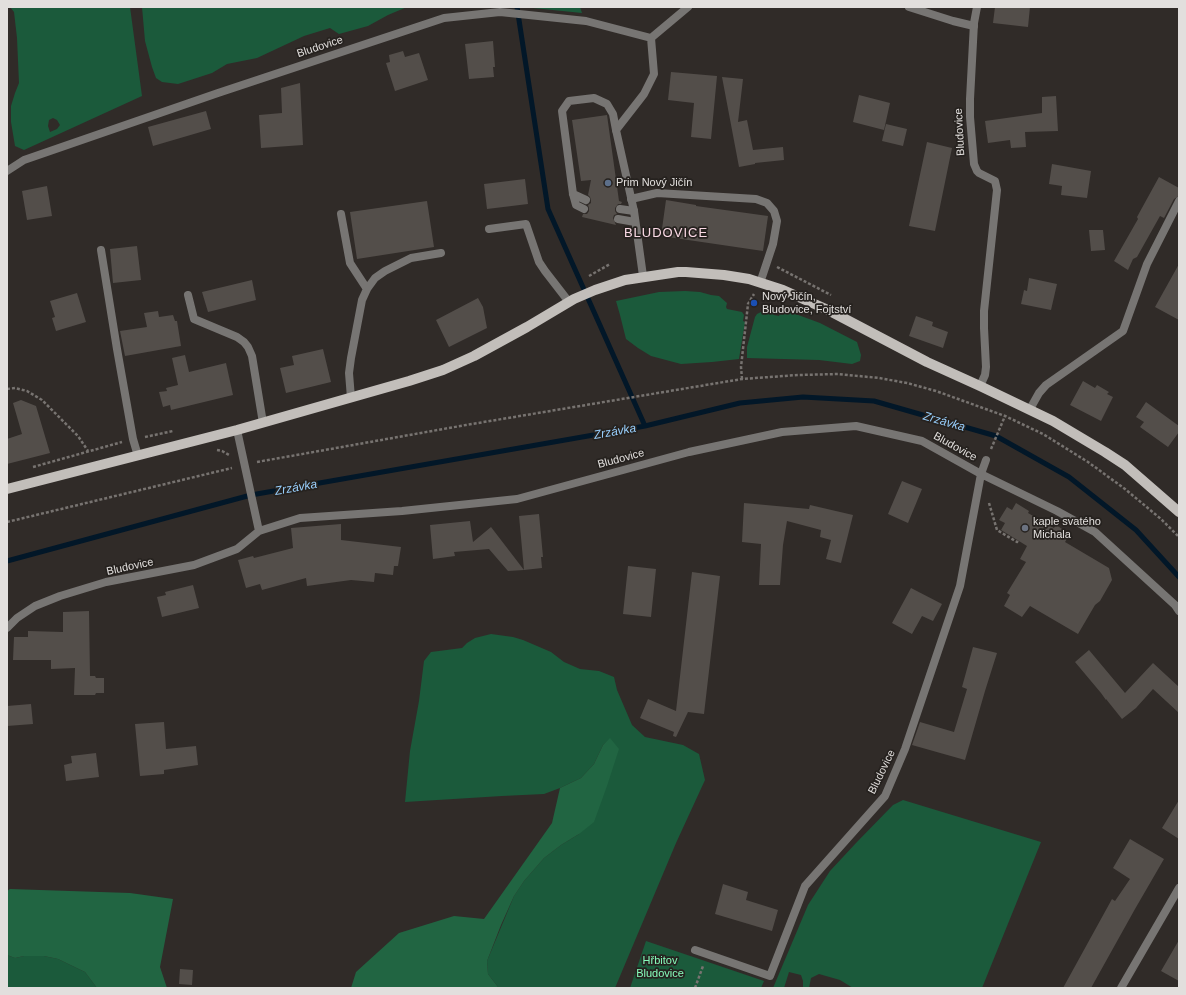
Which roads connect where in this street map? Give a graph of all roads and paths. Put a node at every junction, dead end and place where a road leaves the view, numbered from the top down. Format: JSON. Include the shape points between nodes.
{"nodes":[{"id":1,"x":688,"y":7,"type":"edge"},
{"id":2,"x":909,"y":7,"type":"edge"},
{"id":3,"x":977,"y":7,"type":"edge"},
{"id":4,"x":974,"y":26,"type":"junction"},
{"id":5,"x":651,"y":38,"type":"junction"},
{"id":6,"x":616,"y":130,"type":"junction"},
{"id":7,"x":7,"y":171,"type":"edge"},
{"id":8,"x":574,"y":194,"type":"junction"},
{"id":9,"x":631,"y":199,"type":"junction"},
{"id":10,"x":586,"y":200,"type":"dead end"},
{"id":11,"x":1179,"y":202,"type":"edge"},
{"id":12,"x":620,"y":209,"type":"dead end"},
{"id":13,"x":584,"y":210,"type":"dead end"},
{"id":14,"x":634,"y":211,"type":"junction"},
{"id":15,"x":341,"y":214,"type":"dead end"},
{"id":16,"x":618,"y":219,"type":"dead end"},
{"id":17,"x":635,"y":222,"type":"junction"},
{"id":18,"x":489,"y":229,"type":"dead end"},
{"id":19,"x":101,"y":250,"type":"dead end"},
{"id":20,"x":441,"y":254,"type":"dead end"},
{"id":21,"x":610,"y":264,"type":"dead end"},
{"id":22,"x":592,"y":274,"type":"dead end"},
{"id":23,"x":643,"y":276,"type":"junction"},
{"id":24,"x":760,"y":283,"type":"junction"},
{"id":25,"x":367,"y":289,"type":"junction"},
{"id":26,"x":188,"y":295,"type":"dead end"},
{"id":27,"x":572,"y":301,"type":"junction"},
{"id":28,"x":742,"y":379,"type":"junction"},
{"id":29,"x":980,"y":386,"type":"junction"},
{"id":30,"x":7,"y":389,"type":"edge"},
{"id":31,"x":351,"y":398,"type":"junction"},
{"id":32,"x":1030,"y":409,"type":"junction"},
{"id":33,"x":1005,"y":416,"type":"junction"},
{"id":34,"x":263,"y":423,"type":"junction"},
{"id":35,"x":176,"y":430,"type":"dead end"},
{"id":36,"x":237,"y":430,"type":"junction"},
{"id":37,"x":133,"y":440,"type":"junction"},
{"id":38,"x":214,"y":450,"type":"dead end"},
{"id":39,"x":88,"y":451,"type":"junction"},
{"id":40,"x":138,"y":456,"type":"junction"},
{"id":41,"x":986,"y":460,"type":"joint"},
{"id":42,"x":244,"y":465,"type":"junction"},
{"id":43,"x":93,"y":467,"type":"junction"},
{"id":44,"x":236,"y":467,"type":"junction"},
{"id":45,"x":28,"y":468,"type":"dead end"},
{"id":46,"x":981,"y":474,"type":"junction"},
{"id":47,"x":7,"y":489,"type":"edge"},
{"id":48,"x":976,"y":497,"type":"junction"},
{"id":49,"x":1179,"y":512,"type":"edge"},
{"id":50,"x":7,"y":522,"type":"edge"},
{"id":51,"x":259,"y":531,"type":"junction"},
{"id":52,"x":1179,"y":537,"type":"edge"},
{"id":53,"x":1018,"y":539,"type":"dead end"},
{"id":54,"x":1179,"y":611,"type":"edge"},
{"id":55,"x":7,"y":628,"type":"edge"},
{"id":56,"x":1179,"y":888,"type":"edge"},
{"id":57,"x":695,"y":950,"type":"dead end"},
{"id":58,"x":706,"y":954,"type":"junction"},
{"id":59,"x":695,"y":988,"type":"edge"},
{"id":60,"x":1121,"y":988,"type":"edge"}],
"edges":[{"from":1,"to":5,"type":"street"},
{"from":2,"to":4,"type":"street"},
{"from":3,"to":4,"type":"street","name":"Bludovice"},
{"from":4,"to":29,"type":"street","name":"Bludovice","via":[[970,111],[974,164],[979,173],[995,181],[997,190],[984,311],[986,367]]},
{"from":5,"to":6,"type":"street","via":[[654,74],[644,94]]},
{"from":5,"to":7,"type":"street","name":"Bludovice","via":[[586,21],[500,12],[444,18],[24,160]]},
{"from":6,"to":8,"type":"street","via":[[613,114],[607,104],[594,98],[569,101],[562,111]]},
{"from":6,"to":9,"type":"street"},
{"from":8,"to":10,"type":"street"},
{"from":8,"to":13,"type":"street","via":[[576,205]]},
{"from":9,"to":14,"type":"street"},
{"from":9,"to":24,"type":"street","via":[[658,192],[756,199],[767,203],[774,211],[777,221],[773,244]]},
{"from":11,"to":32,"type":"street","via":[[1147,264],[1123,331],[1046,385]]},
{"from":12,"to":14,"type":"street"},
{"from":14,"to":17,"type":"street"},
{"from":15,"to":25,"type":"street","via":[[350,263]]},
{"from":16,"to":17,"type":"street"},
{"from":17,"to":23,"type":"street"},
{"from":18,"to":27,"type":"street","via":[[526,224],[539,262]]},
{"from":19,"to":37,"type":"street"},
{"from":20,"to":25,"type":"street","via":[[411,258],[375,278]]},
{"from":21,"to":22,"type":"path"},
{"from":23,"to":24,"type":"main road","via":[[704,272]]},
{"from":23,"to":27,"type":"main road","via":[[615,282]]},
{"from":24,"to":28,"type":"path","via":[[748,304]]},
{"from":24,"to":29,"type":"main road","via":[[828,310],[927,362]]},
{"from":25,"to":31,"type":"street","via":[[362,300],[351,358]]},
{"from":26,"to":34,"type":"street","via":[[194,319],[237,337],[248,347],[252,356]]},
{"from":27,"to":31,"type":"main road","via":[[460,363]]},
{"from":28,"to":33,"type":"path","via":[[838,374],[879,378],[936,391]]},
{"from":28,"to":42,"type":"path","via":[[458,426]]},
{"from":29,"to":32,"type":"main road"},
{"from":30,"to":39,"type":"path","via":[[27,391],[42,400],[78,436]]},
{"from":31,"to":34,"type":"main road"},
{"from":32,"to":49,"type":"main road","via":[[1081,437],[1125,466]]},
{"from":33,"to":41,"type":"path"},
{"from":33,"to":52,"type":"path","via":[[1043,434],[1088,462],[1125,488]]},
{"from":34,"to":36,"type":"main road"},
{"from":35,"to":37,"type":"path"},
{"from":36,"to":40,"type":"main road"},
{"from":36,"to":42,"type":"street"},
{"from":37,"to":39,"type":"path"},
{"from":37,"to":40,"type":"street"},
{"from":38,"to":44,"type":"path","via":[[227,454]]},
{"from":39,"to":43,"type":"path"},
{"from":39,"to":45,"type":"path"},
{"from":40,"to":43,"type":"main road"},
{"from":41,"to":46,"type":"street","name":"Bludovice"},
{"from":42,"to":44,"type":"path"},
{"from":42,"to":51,"type":"street"},
{"from":43,"to":47,"type":"main road"},
{"from":44,"to":50,"type":"path"},
{"from":46,"to":48,"type":"street","name":"Bludovice"},
{"from":46,"to":51,"type":"street","name":"Bludovice","via":[[922,441],[856,426],[782,432],[689,452],[517,499],[300,518]]},
{"from":46,"to":54,"type":"street","name":"Bludovice","via":[[1095,532]]},
{"from":48,"to":53,"type":"path","via":[[988,501],[997,530],[1016,542]]},
{"from":48,"to":58,"type":"street","name":"Bludovice","via":[[960,586],[905,750],[885,796],[805,886],[770,976]]},
{"from":51,"to":55,"type":"street","name":"Bludovice","via":[[237,549],[194,565],[106,582],[60,596],[35,606]]},
{"from":56,"to":60,"type":"street"},
{"from":57,"to":58,"type":"street","name":"Bludovice"},
{"from":58,"to":59,"type":"path"}]}
